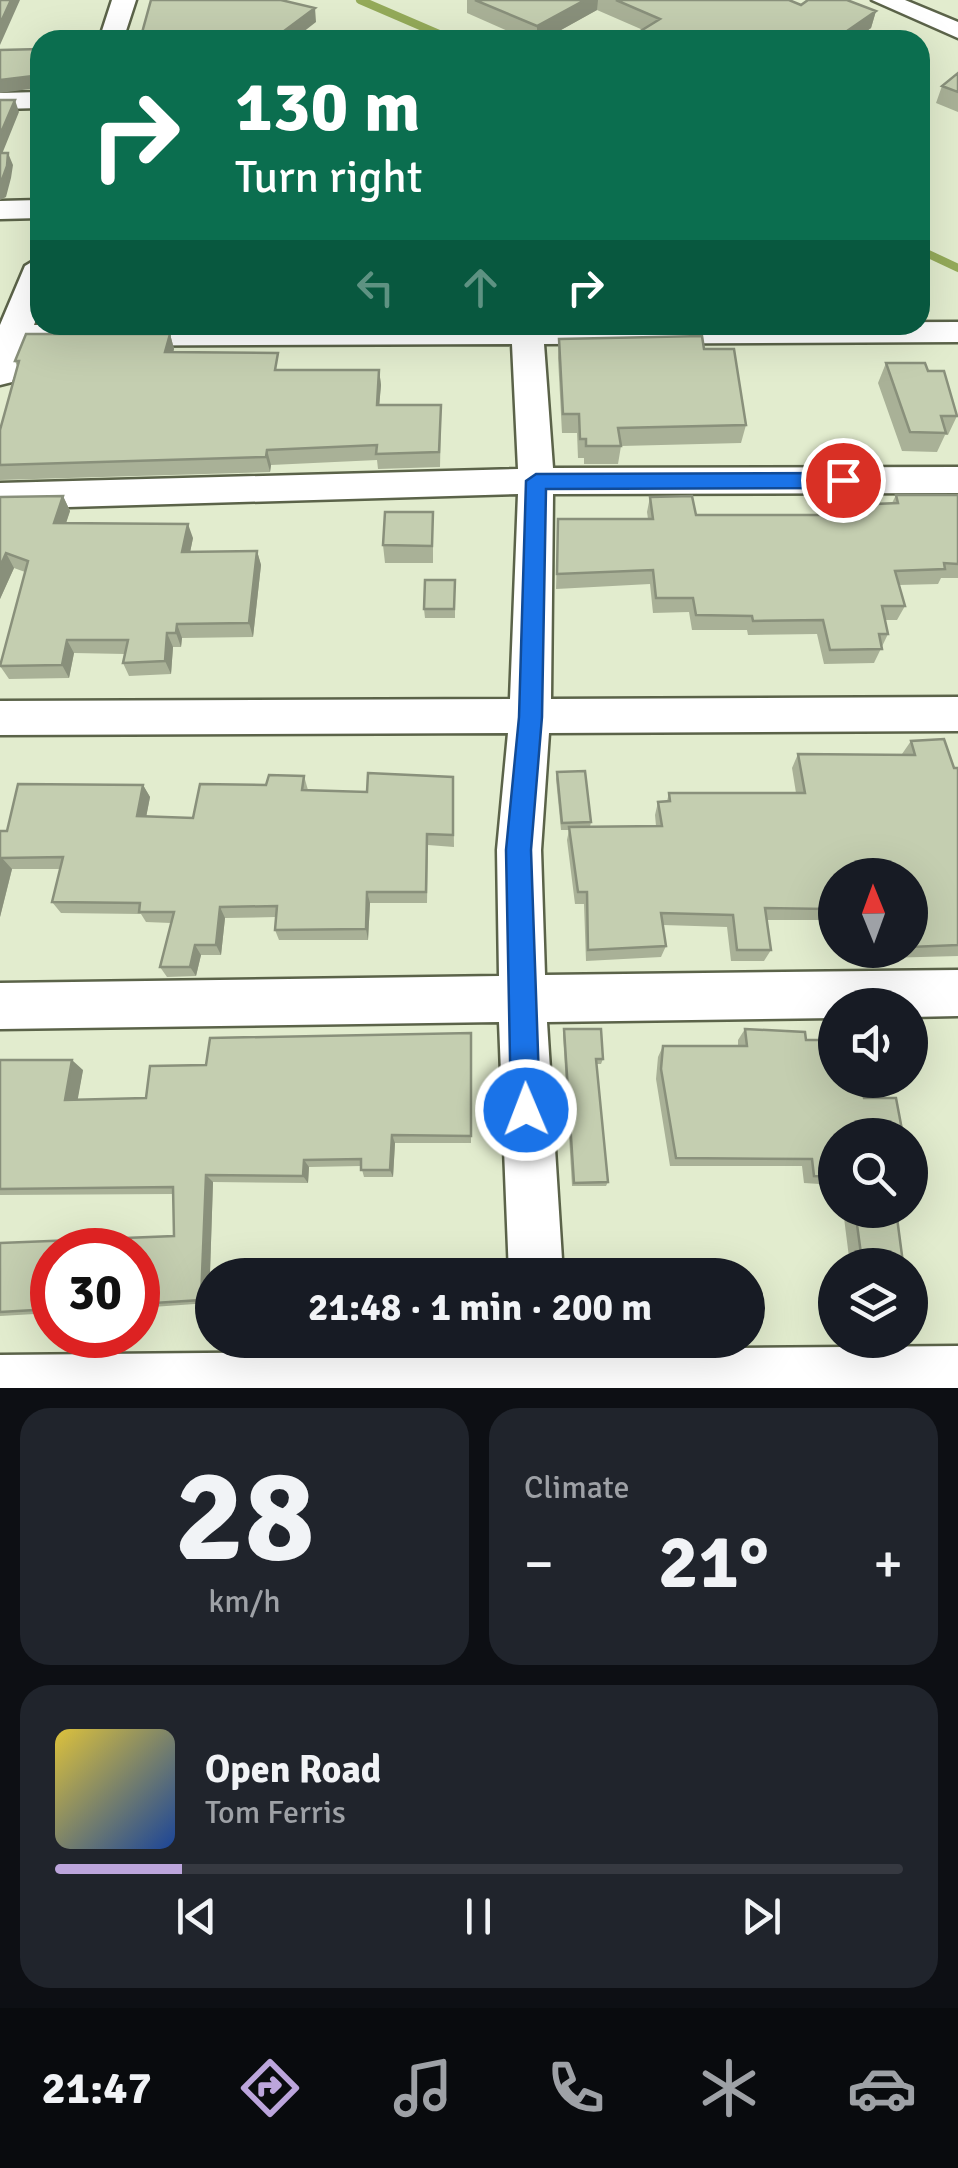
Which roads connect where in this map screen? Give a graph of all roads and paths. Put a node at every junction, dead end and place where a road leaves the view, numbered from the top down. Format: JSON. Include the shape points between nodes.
{"nodes":[{"id":1,"x":124,"y":0,"type":"edge"},
{"id":2,"x":884,"y":0,"type":"edge"},
{"id":3,"x":114,"y":30,"type":"edge"},
{"id":4,"x":958,"y":31,"type":"edge"},
{"id":5,"x":30,"y":100,"type":"edge"},
{"id":6,"x":0,"y":101,"type":"edge"},
{"id":7,"x":0,"y":210,"type":"edge"},
{"id":8,"x":30,"y":210,"type":"edge"},
{"id":9,"x":30,"y":293,"type":"edge"},
{"id":10,"x":930,"y":332,"type":"edge"},
{"id":11,"x":958,"y":332,"type":"edge"},
{"id":12,"x":73,"y":335,"type":"edge"},
{"id":13,"x":511,"y":335,"type":"edge"},
{"id":14,"x":0,"y":336,"type":"edge"},
{"id":15,"x":0,"y":374,"type":"edge"},
{"id":16,"x":958,"y":480,"type":"edge"},
{"id":17,"x":536,"y":481,"type":"junction"},
{"id":18,"x":0,"y":496,"type":"edge"},
{"id":19,"x":958,"y":714,"type":"edge"},
{"id":20,"x":530,"y":717,"type":"junction"},
{"id":21,"x":0,"y":718,"type":"edge"},
{"id":22,"x":958,"y":992,"type":"edge"},
{"id":23,"x":523,"y":996,"type":"junction"},
{"id":24,"x":0,"y":1006,"type":"edge"},
{"id":25,"x":535,"y":1258,"type":"edge"},
{"id":26,"x":543,"y":1368,"type":"edge"},
{"id":27,"x":958,"y":1374,"type":"edge"},
{"id":28,"x":0,"y":1382,"type":"edge"}],
"edges":[{"from":1,"to":3,"type":"street"},
{"from":2,"to":4,"type":"street"},
{"from":5,"to":6,"type":"street"},
{"from":7,"to":8,"type":"street"},
{"from":9,"to":15,"type":"street"},
{"from":10,"to":11,"type":"street"},
{"from":12,"to":14,"type":"street"},
{"from":13,"to":17,"type":"street"},
{"from":16,"to":17,"type":"street"},
{"from":17,"to":18,"type":"street"},
{"from":17,"to":20,"type":"street"},
{"from":19,"to":20,"type":"street"},
{"from":20,"to":21,"type":"street"},
{"from":20,"to":23,"type":"street","via":[[519,850]]},
{"from":22,"to":23,"type":"street"},
{"from":23,"to":24,"type":"street"},
{"from":23,"to":25,"type":"street"},
{"from":26,"to":27,"type":"street"},
{"from":26,"to":28,"type":"street"}]}
